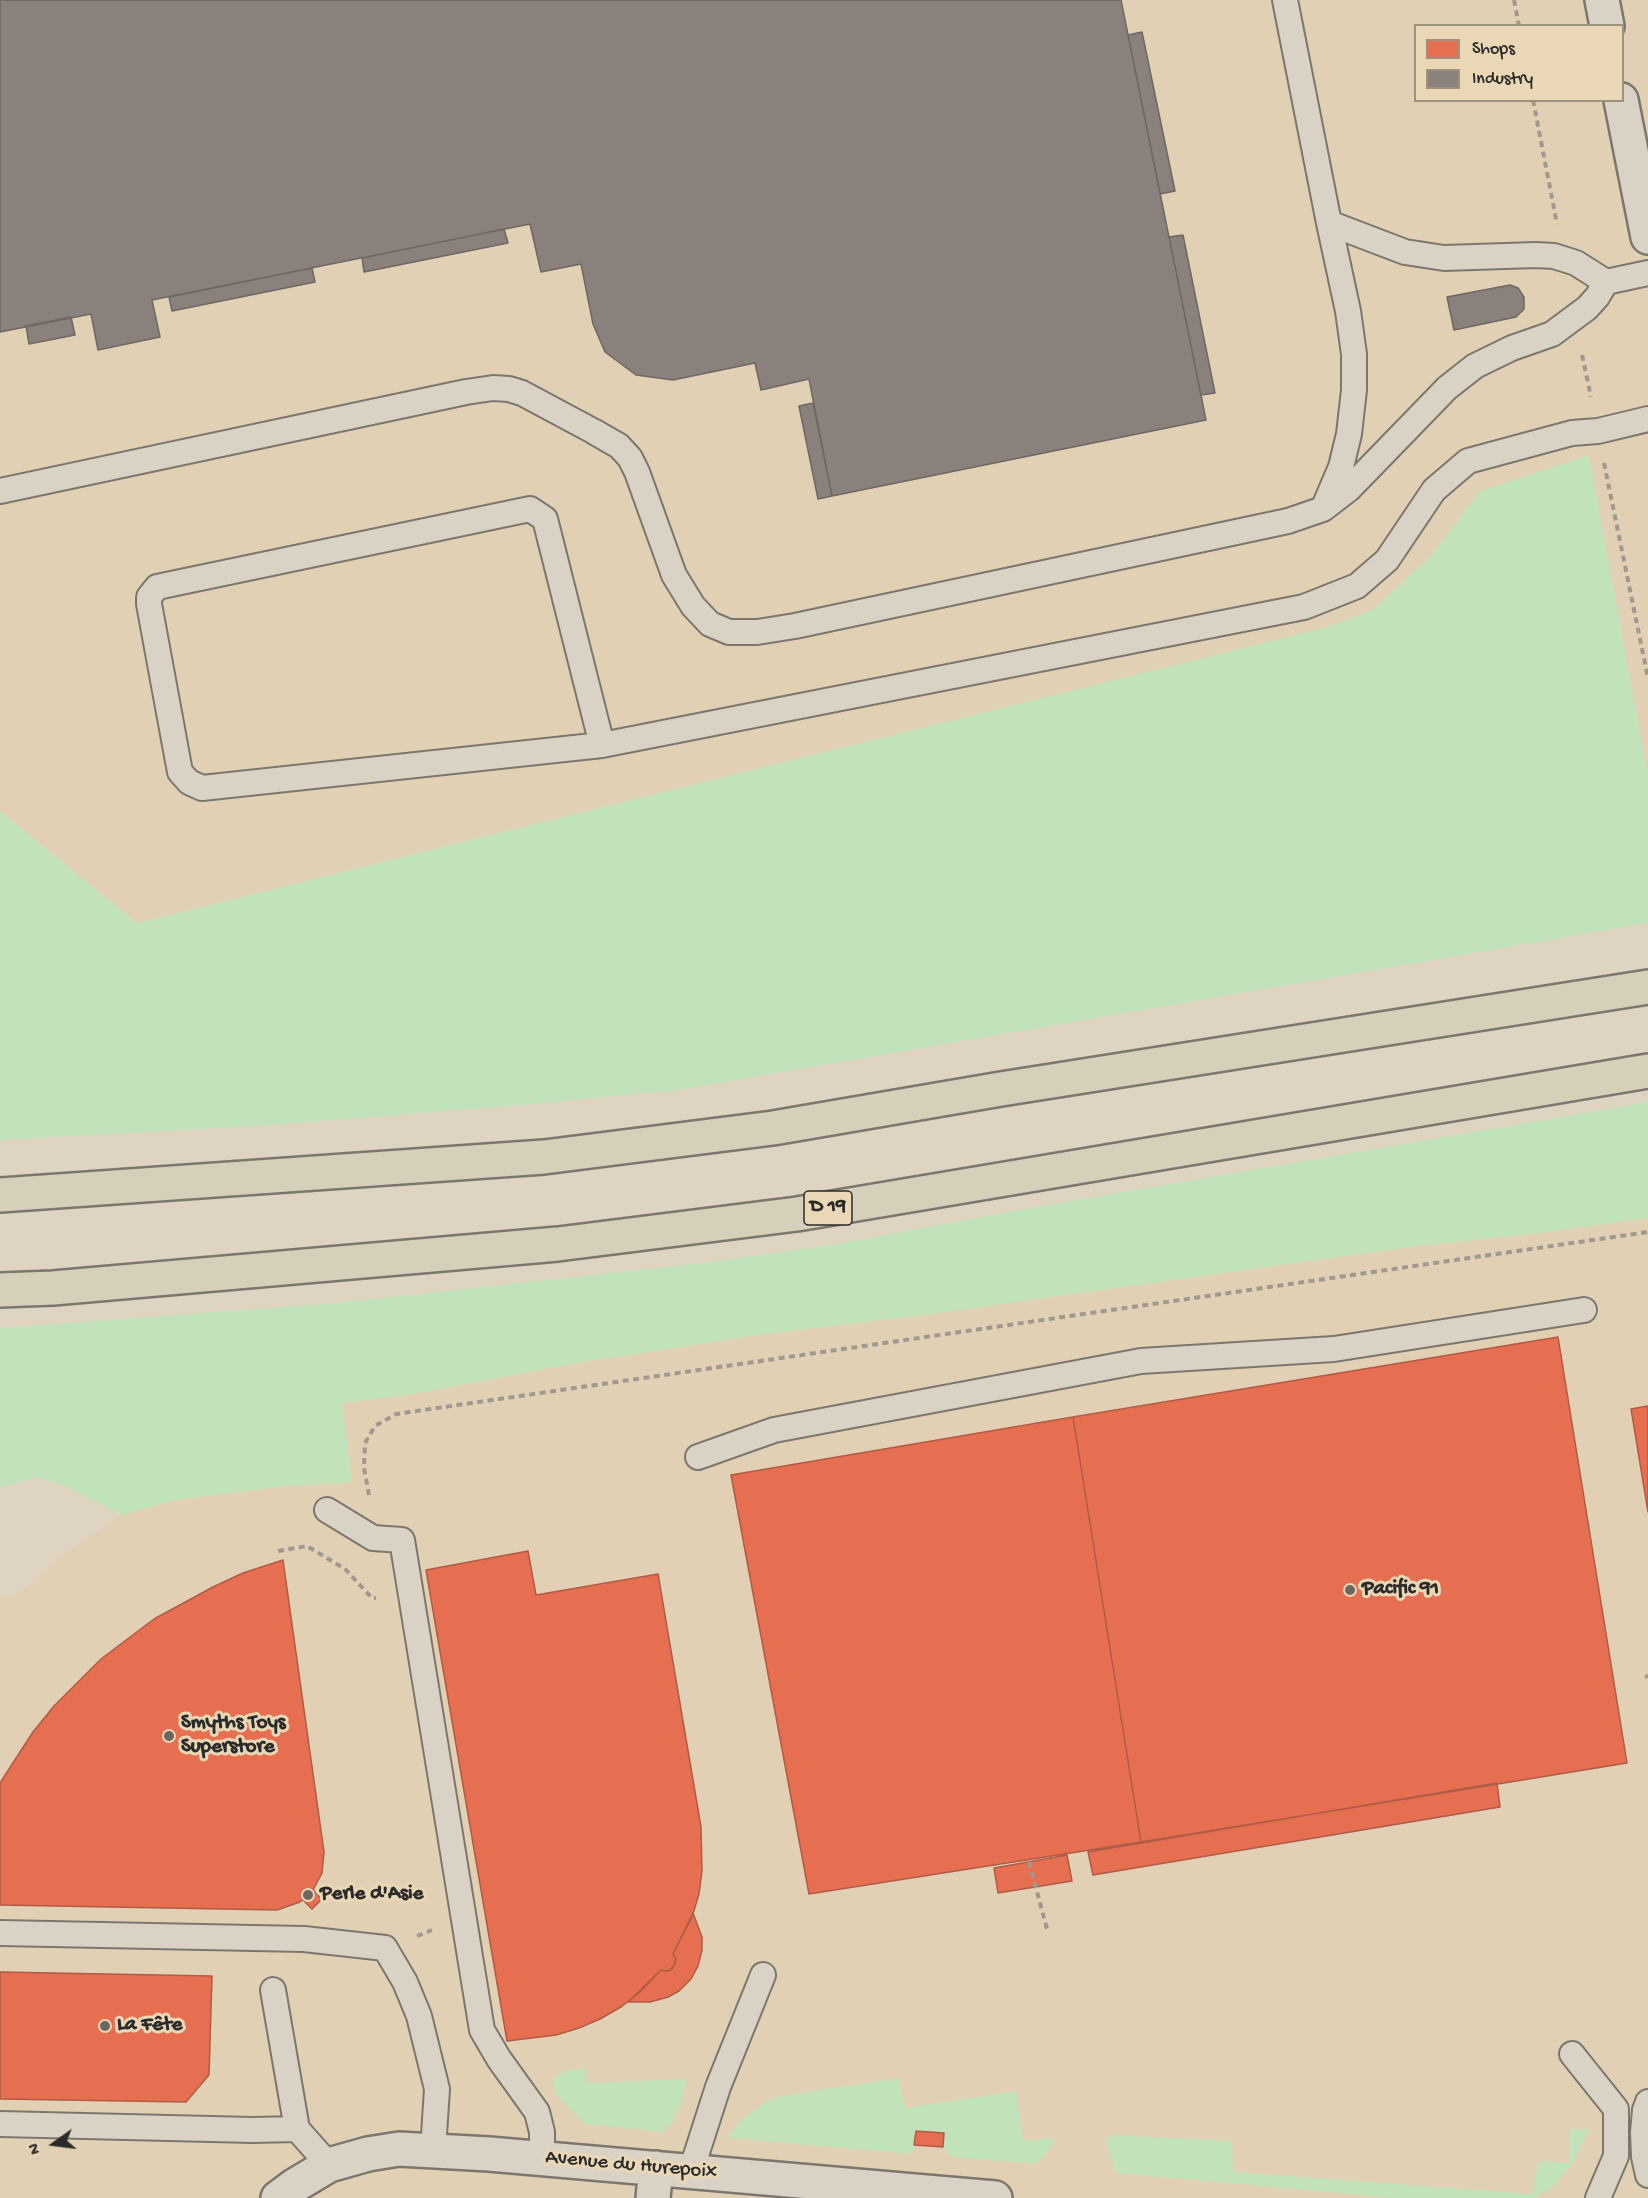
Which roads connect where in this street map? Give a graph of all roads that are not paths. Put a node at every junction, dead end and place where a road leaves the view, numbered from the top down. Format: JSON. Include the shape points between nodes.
{"nodes":[{"id":1,"x":1285,"y":0,"type":"edge"},
{"id":2,"x":1602,"y":0,"type":"edge"},
{"id":3,"x":1607,"y":24,"type":"edge"},
{"id":4,"x":1621,"y":102,"type":"edge"},
{"id":5,"x":1329,"y":223,"type":"junction"},
{"id":6,"x":1648,"y":237,"type":"edge"},
{"id":7,"x":1648,"y":273,"type":"edge"},
{"id":8,"x":1606,"y":282,"type":"junction"},
{"id":9,"x":1648,"y":419,"type":"edge"},
{"id":10,"x":0,"y":491,"type":"edge"},
{"id":11,"x":1323,"y":509,"type":"junction"},
{"id":12,"x":602,"y":745,"type":"junction"},
{"id":13,"x":1648,"y":987,"type":"edge"},
{"id":14,"x":1648,"y":1071,"type":"edge"},
{"id":15,"x":0,"y":1195,"type":"edge"},
{"id":16,"x":0,"y":1290,"type":"edge"},
{"id":17,"x":1584,"y":1310,"type":"dead end"},
{"id":18,"x":698,"y":1457,"type":"dead end"},
{"id":19,"x":327,"y":1510,"type":"dead end"},
{"id":20,"x":0,"y":1933,"type":"edge"},
{"id":21,"x":763,"y":1975,"type":"dead end"},
{"id":22,"x":273,"y":1990,"type":"dead end"},
{"id":23,"x":1572,"y":2054,"type":"dead end"},
{"id":24,"x":1648,"y":2102,"type":"edge"},
{"id":25,"x":0,"y":2124,"type":"edge"},
{"id":26,"x":297,"y":2129,"type":"junction"},
{"id":27,"x":433,"y":2150,"type":"junction"},
{"id":28,"x":542,"y":2159,"type":"junction"},
{"id":29,"x":329,"y":2165,"type":"junction"},
{"id":30,"x":691,"y":2171,"type":"junction"},
{"id":31,"x":1648,"y":2175,"type":"edge"},
{"id":32,"x":654,"y":2183,"type":"edge"},
{"id":33,"x":826,"y":2191,"type":"edge"},
{"id":34,"x":952,"y":2196,"type":"edge"},
{"id":35,"x":278,"y":2198,"type":"edge"},
{"id":36,"x":995,"y":2198,"type":"edge"},
{"id":37,"x":1598,"y":2198,"type":"edge"}],
"edges":[{"from":1,"to":5,"type":"lane"},
{"from":2,"to":3,"type":"street"},
{"from":4,"to":6,"type":"street"},
{"from":5,"to":8,"type":"lane","via":[[1405,252],[1444,258],[1536,255],[1563,259]]},
{"from":5,"to":11,"type":"lane","via":[[1348,311],[1354,390],[1341,466]]},
{"from":7,"to":8,"type":"lane"},
{"from":8,"to":11,"type":"lane","via":[[1597,297],[1552,334],[1475,366],[1447,388],[1349,489]]},
{"from":9,"to":12,"type":"lane","via":[[1572,433],[1468,461],[1434,490],[1387,560],[1356,586],[1304,607]]},
{"from":10,"to":11,"type":"lane","via":[[466,392],[509,389],[619,446],[630,458],[674,575],[693,606],[710,624],[729,632],[795,626],[1288,521]]},
{"from":12,"to":12,"type":"lane","via":[[545,519],[530,509],[157,587],[149,597],[180,772],[202,788]]},
{"from":13,"to":15,"type":"main road","via":[[773,1128],[556,1156]]},
{"from":14,"to":16,"type":"main road","number":"D 19","via":[[797,1214],[558,1244]]},
{"from":17,"to":18,"type":"lane","via":[[1335,1349],[1141,1360],[774,1430]]},
{"from":19,"to":28,"type":"lane","via":[[376,1538],[402,1540],[482,2030],[537,2112]]},
{"from":20,"to":27,"type":"lane","via":[[304,1939],[385,1948],[405,1982],[418,2016],[437,2089]]},
{"from":21,"to":30,"type":"lane","via":[[718,2087]]},
{"from":22,"to":26,"type":"lane"},
{"from":23,"to":37,"type":"lane","via":[[1616,2109],[1616,2156]]},
{"from":24,"to":31,"type":"lane","via":[[1643,2132]]},
{"from":25,"to":26,"type":"lane"},
{"from":26,"to":29,"type":"lane"},
{"from":27,"to":28,"type":"street","name":"Avenue du Hurepoix"},
{"from":27,"to":29,"type":"street","name":"Avenue du Hurepoix","via":[[399,2149]]},
{"from":28,"to":32,"type":"street","name":"Avenue du Hurepoix"},
{"from":29,"to":35,"type":"street","name":"Avenue du Hurepoix"},
{"from":30,"to":32,"type":"street","name":"Avenue du Hurepoix"},
{"from":30,"to":33,"type":"street","name":"Avenue du Hurepoix"},
{"from":33,"to":34,"type":"street","name":"Avenue du Hurepoix"},
{"from":34,"to":36,"type":"street","name":"Avenue du Hurepoix"}]}
